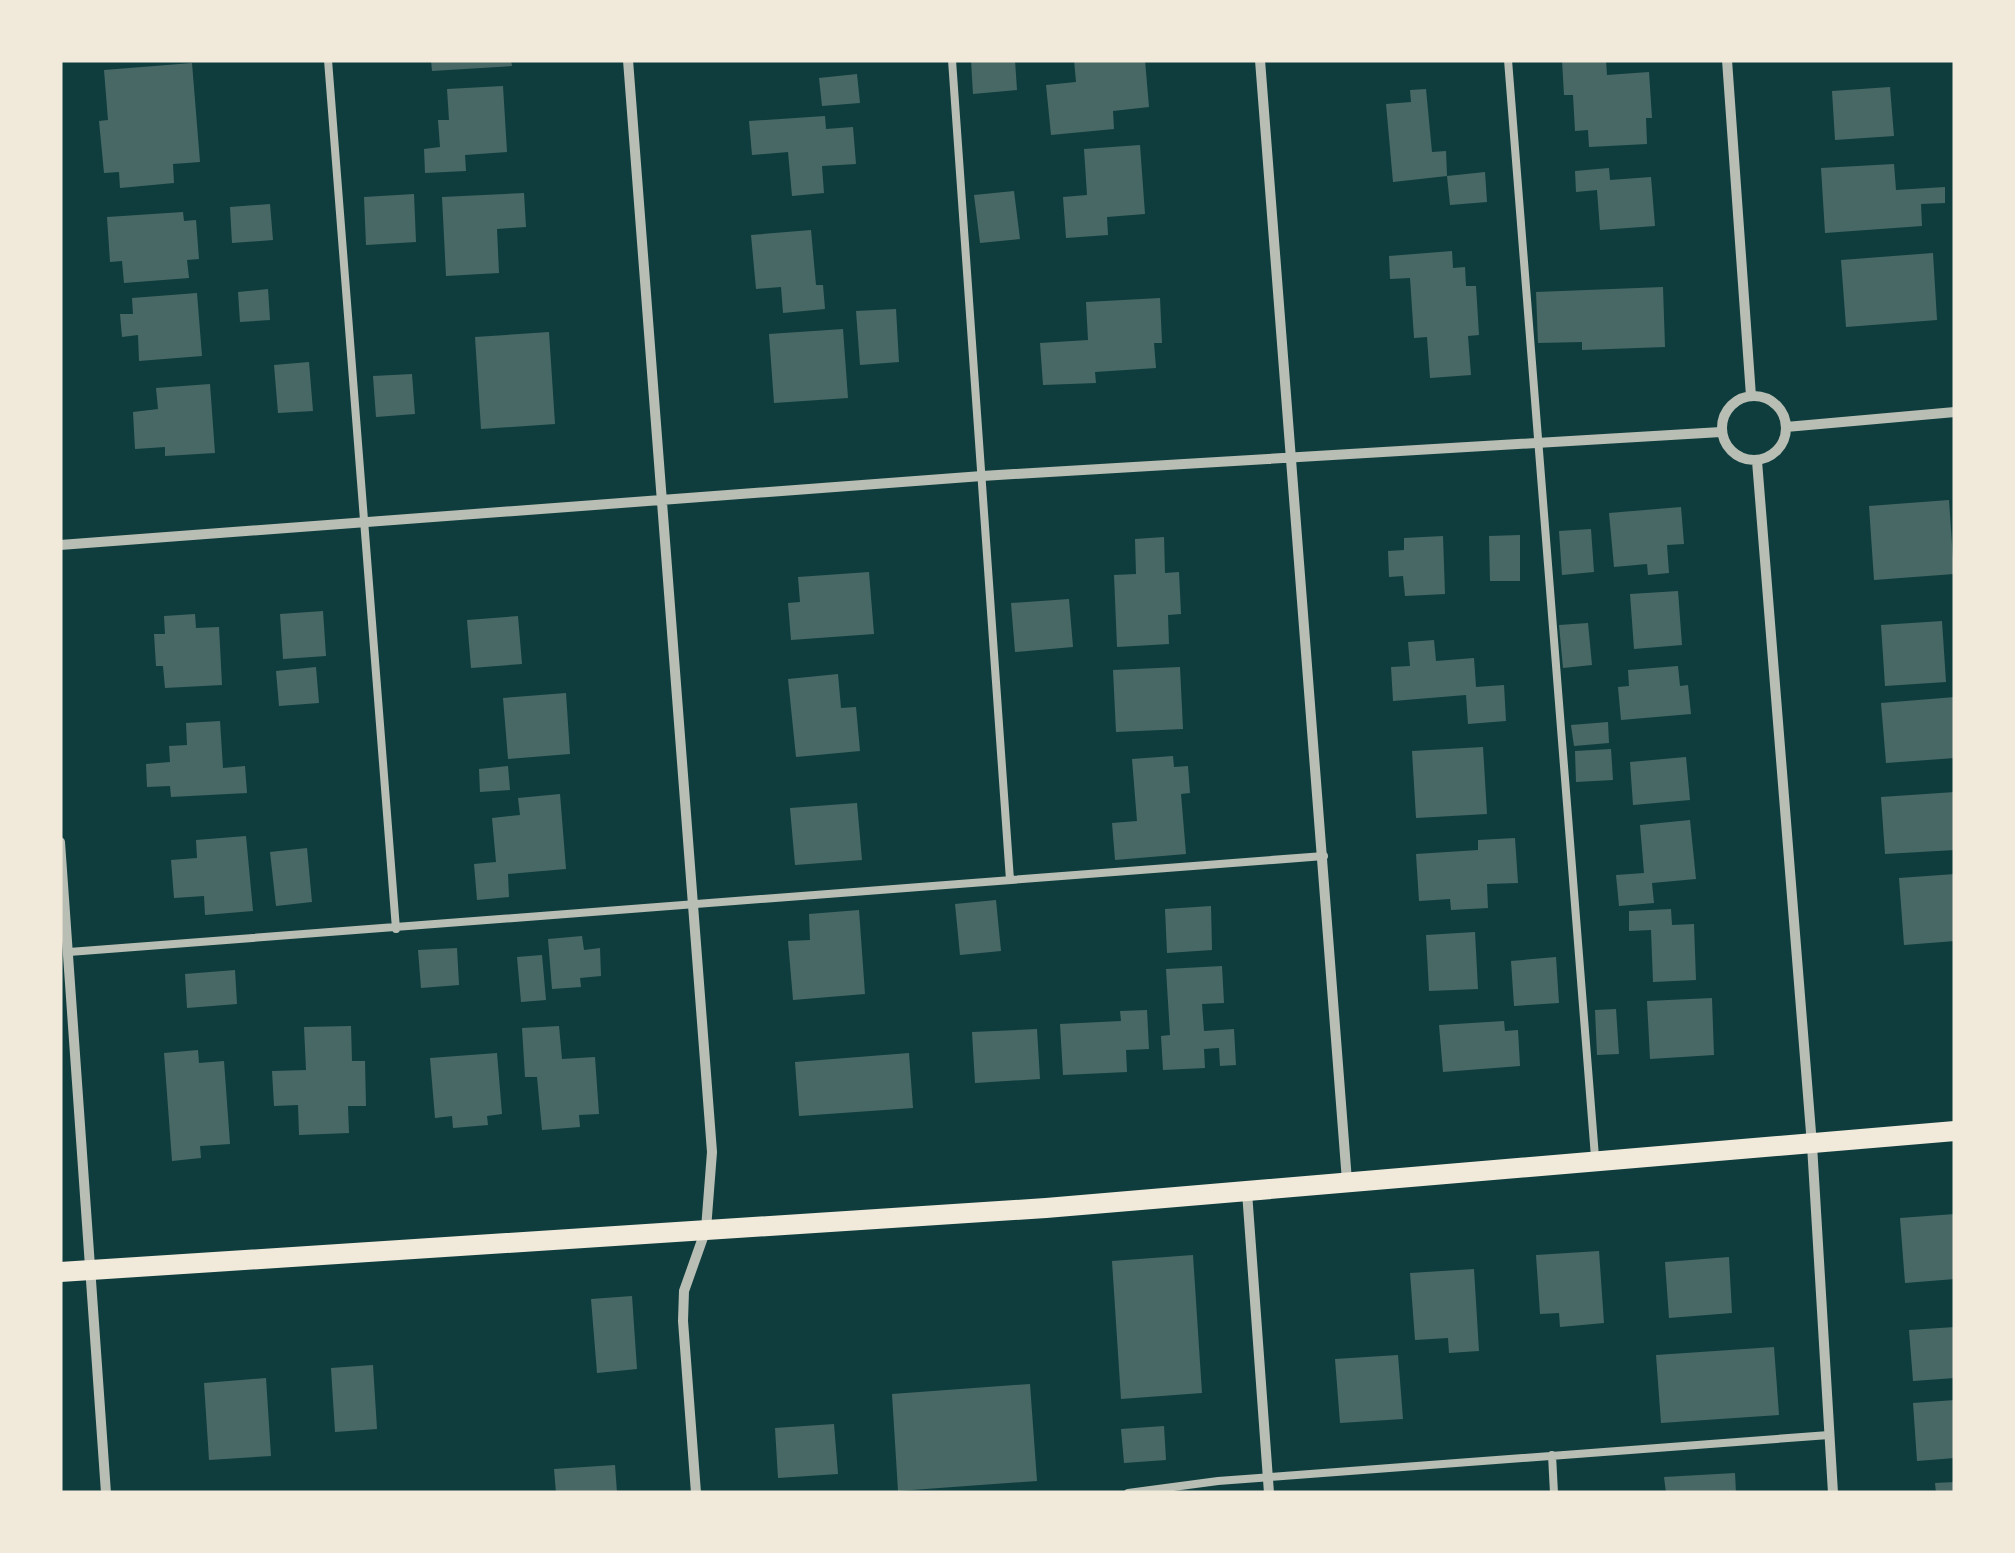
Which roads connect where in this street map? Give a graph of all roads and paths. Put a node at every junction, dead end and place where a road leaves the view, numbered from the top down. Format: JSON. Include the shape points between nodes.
{"nodes":[{"id":1,"x":328,"y":60,"type":"edge"},
{"id":2,"x":628,"y":60,"type":"edge"},
{"id":3,"x":952,"y":60,"type":"edge"},
{"id":4,"x":1260,"y":60,"type":"edge"},
{"id":5,"x":1508,"y":60,"type":"edge"},
{"id":6,"x":1728,"y":60,"type":"edge"},
{"id":7,"x":1751,"y":396,"type":"junction"},
{"id":8,"x":1955,"y":412,"type":"edge"},
{"id":9,"x":1786,"y":428,"type":"junction"},
{"id":10,"x":1722,"y":432,"type":"junction"},
{"id":11,"x":1536,"y":445,"type":"junction"},
{"id":12,"x":1291,"y":461,"type":"junction"},
{"id":13,"x":1758,"y":461,"type":"junction"},
{"id":14,"x":982,"y":476,"type":"junction"},
{"id":15,"x":660,"y":500,"type":"junction"},
{"id":16,"x":364,"y":521,"type":"junction"},
{"id":17,"x":60,"y":545,"type":"edge"},
{"id":18,"x":60,"y":842,"type":"edge"},
{"id":19,"x":1324,"y":856,"type":"junction"},
{"id":20,"x":1010,"y":880,"type":"junction"},
{"id":21,"x":691,"y":905,"type":"junction"},
{"id":22,"x":396,"y":929,"type":"junction"},
{"id":23,"x":68,"y":952,"type":"junction"},
{"id":24,"x":1955,"y":1131,"type":"edge"},
{"id":25,"x":1812,"y":1145,"type":"junction"},
{"id":26,"x":1595,"y":1162,"type":"junction"},
{"id":27,"x":1347,"y":1182,"type":"junction"},
{"id":28,"x":1247,"y":1190,"type":"junction"},
{"id":29,"x":706,"y":1229,"type":"junction"},
{"id":30,"x":92,"y":1270,"type":"junction"},
{"id":31,"x":60,"y":1272,"type":"edge"},
{"id":32,"x":1829,"y":1435,"type":"junction"},
{"id":33,"x":1552,"y":1454,"type":"junction"},
{"id":34,"x":1268,"y":1479,"type":"junction"},
{"id":35,"x":106,"y":1493,"type":"edge"},
{"id":36,"x":696,"y":1493,"type":"edge"},
{"id":37,"x":1128,"y":1493,"type":"edge"},
{"id":38,"x":1269,"y":1493,"type":"edge"},
{"id":39,"x":1554,"y":1493,"type":"edge"},
{"id":40,"x":1834,"y":1493,"type":"edge"}],
"edges":[{"from":1,"to":16,"type":"lane"},
{"from":2,"to":15,"type":"street"},
{"from":3,"to":14,"type":"lane"},
{"from":4,"to":12,"type":"street"},
{"from":5,"to":11,"type":"lane"},
{"from":6,"to":7,"type":"street"},
{"from":7,"to":9,"type":"street","via":[[1774,403]]},
{"from":7,"to":10,"type":"street","via":[[1729,407]]},
{"from":8,"to":9,"type":"street"},
{"from":9,"to":13,"type":"street","via":[[1782,445]]},
{"from":10,"to":11,"type":"street"},
{"from":10,"to":13,"type":"street","via":[[1732,454]]},
{"from":11,"to":12,"type":"street"},
{"from":11,"to":26,"type":"lane"},
{"from":12,"to":14,"type":"street"},
{"from":12,"to":19,"type":"street"},
{"from":13,"to":25,"type":"street"},
{"from":14,"to":15,"type":"street"},
{"from":14,"to":20,"type":"lane"},
{"from":15,"to":16,"type":"street"},
{"from":15,"to":21,"type":"street"},
{"from":16,"to":17,"type":"street"},
{"from":16,"to":22,"type":"lane"},
{"from":18,"to":23,"type":"street"},
{"from":19,"to":20,"type":"lane"},
{"from":19,"to":27,"type":"street"},
{"from":20,"to":21,"type":"lane"},
{"from":21,"to":22,"type":"lane"},
{"from":21,"to":29,"type":"street","via":[[712,1152]]},
{"from":22,"to":23,"type":"lane"},
{"from":23,"to":30,"type":"street"},
{"from":24,"to":25,"type":"main road"},
{"from":25,"to":26,"type":"main road"},
{"from":25,"to":32,"type":"street"},
{"from":26,"to":27,"type":"main road"},
{"from":27,"to":28,"type":"main road"},
{"from":28,"to":29,"type":"main road"},
{"from":28,"to":34,"type":"street"},
{"from":29,"to":30,"type":"main road"},
{"from":29,"to":36,"type":"street","via":[[684,1290]]},
{"from":30,"to":31,"type":"main road"},
{"from":30,"to":35,"type":"street"},
{"from":32,"to":33,"type":"lane"},
{"from":32,"to":40,"type":"street"},
{"from":33,"to":34,"type":"lane"},
{"from":33,"to":39,"type":"lane"},
{"from":34,"to":37,"type":"lane"},
{"from":34,"to":38,"type":"street"}]}
